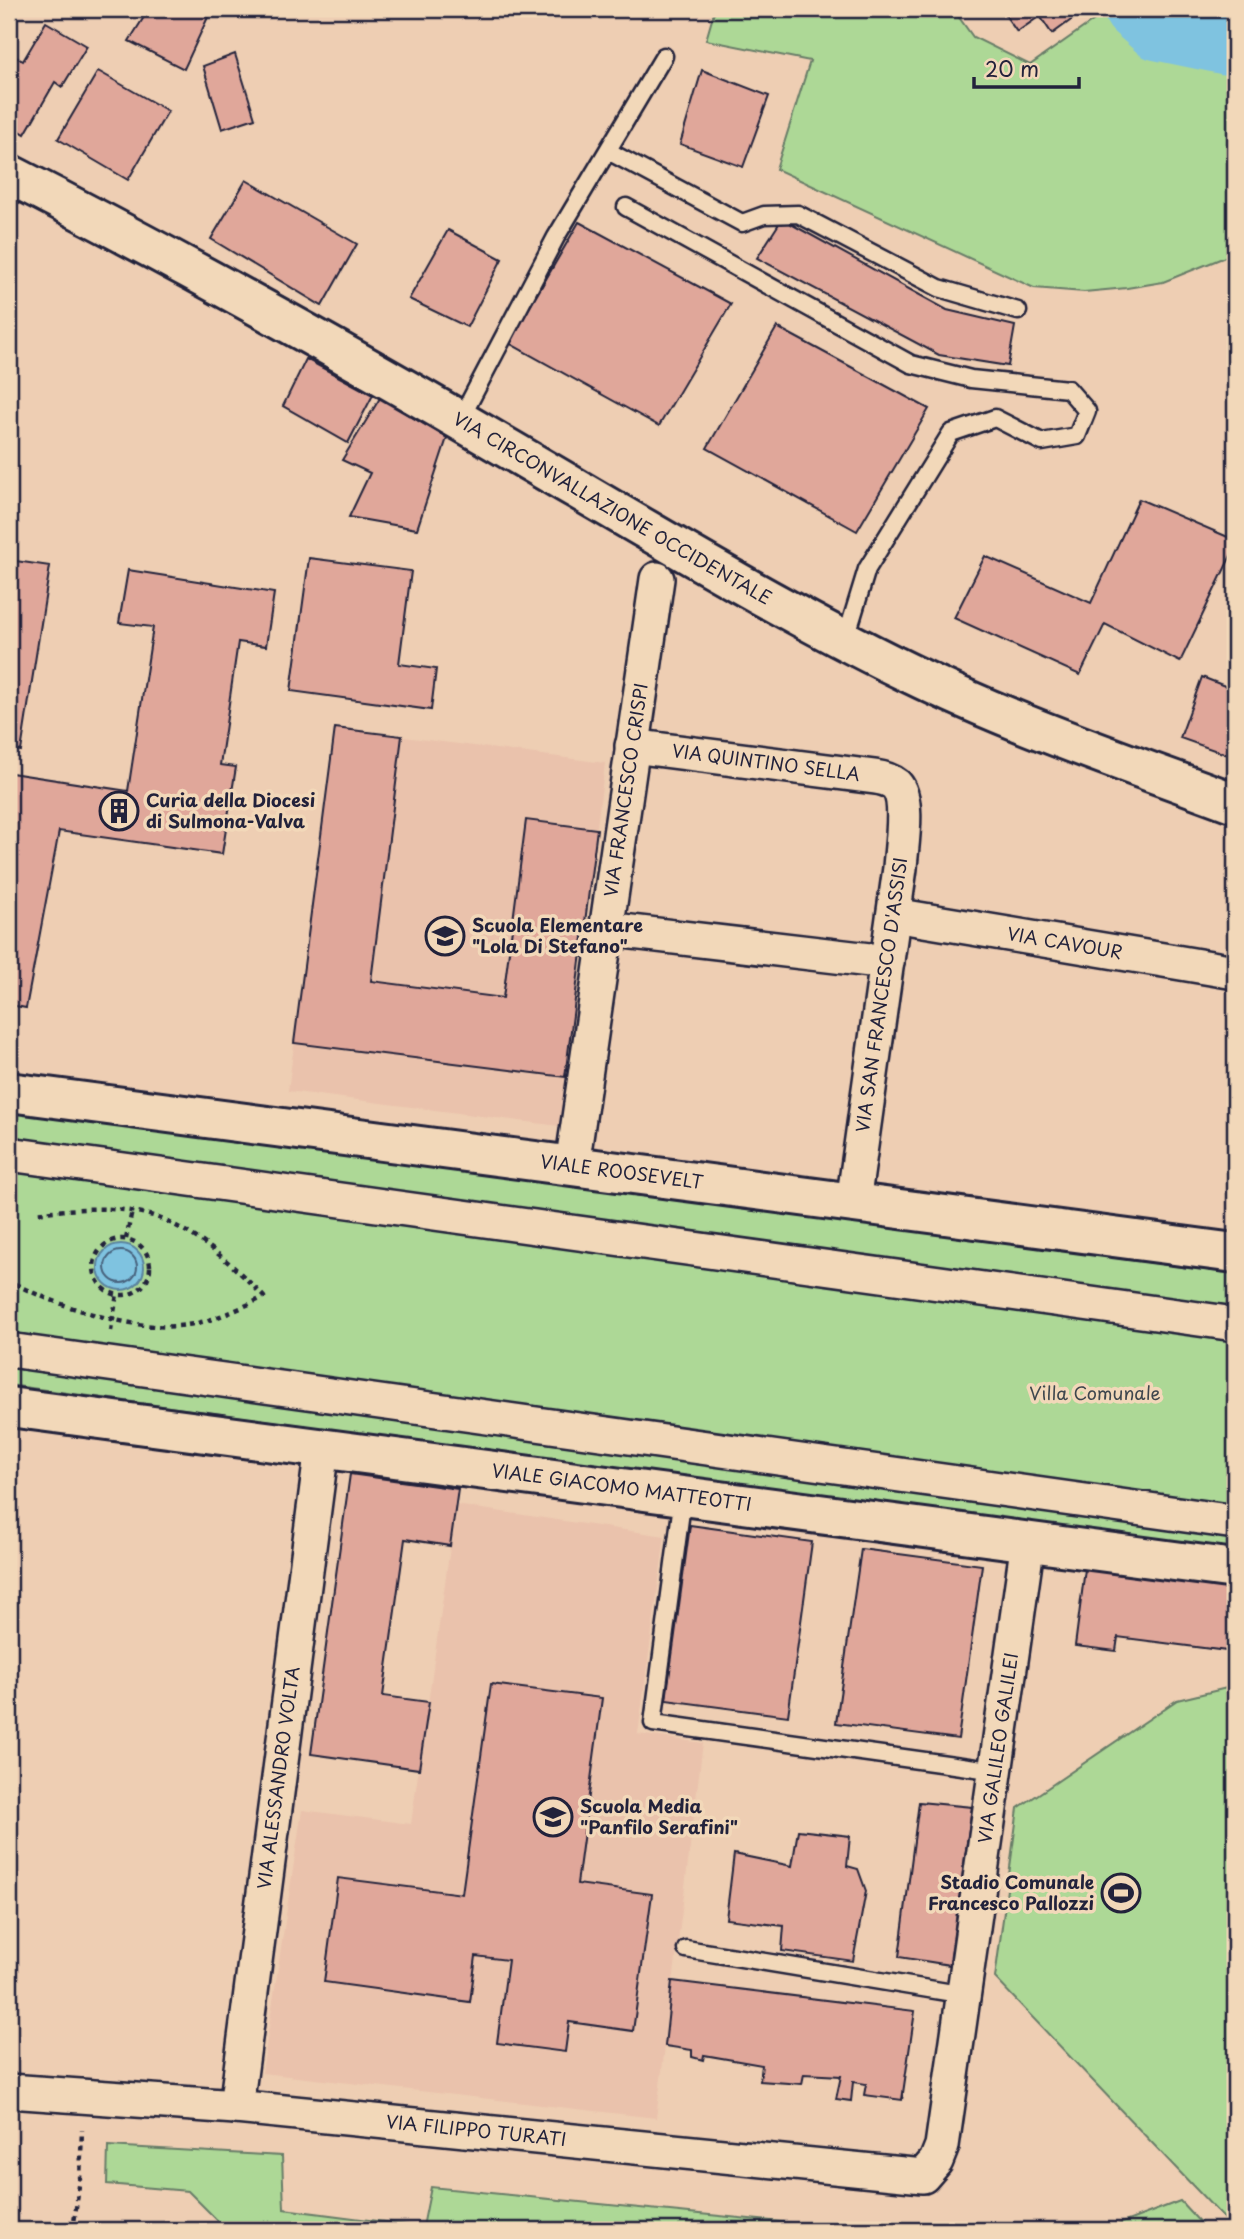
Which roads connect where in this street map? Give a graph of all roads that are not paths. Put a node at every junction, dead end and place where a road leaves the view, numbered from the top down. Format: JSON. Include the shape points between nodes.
{"nodes":[{"id":1,"x":664,"y":56,"type":"dead end"},
{"id":2,"x":607,"y":151,"type":"junction"},
{"id":3,"x":9,"y":174,"type":"edge"},
{"id":4,"x":626,"y":207,"type":"dead end"},
{"id":5,"x":1018,"y":311,"type":"dead end"},
{"id":6,"x":460,"y":420,"type":"junction"},
{"id":7,"x":657,"y":579,"type":"dead end"},
{"id":8,"x":845,"y":641,"type":"junction"},
{"id":9,"x":632,"y":746,"type":"junction"},
{"id":10,"x":897,"y":787,"type":"joint"},
{"id":11,"x":1235,"y":803,"type":"edge"},
{"id":12,"x":894,"y":915,"type":"junction"},
{"id":13,"x":606,"y":929,"type":"junction"},
{"id":14,"x":887,"y":962,"type":"junction"},
{"id":15,"x":1235,"y":972,"type":"edge"},
{"id":16,"x":9,"y":1092,"type":"edge"},
{"id":17,"x":9,"y":1154,"type":"edge"},
{"id":18,"x":572,"y":1166,"type":"junction"},
{"id":19,"x":853,"y":1203,"type":"junction"},
{"id":20,"x":1235,"y":1253,"type":"edge"},
{"id":21,"x":1235,"y":1324,"type":"edge"},
{"id":22,"x":9,"y":1350,"type":"edge"},
{"id":23,"x":9,"y":1407,"type":"edge"},
{"id":24,"x":322,"y":1448,"type":"junction"},
{"id":25,"x":683,"y":1496,"type":"junction"},
{"id":26,"x":1235,"y":1522,"type":"edge"},
{"id":27,"x":1028,"y":1541,"type":"junction"},
{"id":28,"x":1235,"y":1569,"type":"edge"},
{"id":29,"x":997,"y":1770,"type":"junction"},
{"id":30,"x":686,"y":1949,"type":"dead end"},
{"id":31,"x":965,"y":1994,"type":"junction"},
{"id":32,"x":9,"y":2091,"type":"edge"},
{"id":33,"x":236,"y":2107,"type":"junction"},
{"id":34,"x":936,"y":2161,"type":"joint"}],
"edges":[{"from":1,"to":2,"type":"lane"},
{"from":2,"to":5,"type":"lane","via":[[742,223],[764,215],[798,214],[939,288]]},
{"from":2,"to":6,"type":"lane","via":[[556,237]]},
{"from":3,"to":6,"type":"street","name":"VIA CIRCONVALLAZIONE OCCIDENTALE","via":[[211,280]]},
{"from":4,"to":8,"type":"lane","via":[[911,364],[971,379],[1068,389],[1087,411],[1077,436],[1042,442],[995,418],[951,433],[867,569]]},
{"from":6,"to":8,"type":"street","name":"VIA CIRCONVALLAZIONE OCCIDENTALE"},
{"from":7,"to":9,"type":"street","name":"VIA FRANCESCO CRISPI"},
{"from":8,"to":11,"type":"street","name":"VIA CIRCONVALLAZIONE OCCIDENTALE","via":[[971,702]]},
{"from":9,"to":10,"type":"street","name":"VIA QUINTINO SELLA","via":[[875,777]]},
{"from":9,"to":13,"type":"street","name":"VIA FRANCESCO CRISPI"},
{"from":10,"to":12,"type":"street","name":"VIA SAN FRANCESCO D'ASSISI","via":[[903,827]]},
{"from":12,"to":14,"type":"street","name":"VIA SAN FRANCESCO D'ASSISI"},
{"from":12,"to":15,"type":"street","name":"VIA CAVOUR"},
{"from":13,"to":14,"type":"street"},
{"from":13,"to":18,"type":"street","name":"VIA FRANCESCO CRISPI"},
{"from":14,"to":19,"type":"street","name":"VIA SAN FRANCESCO D'ASSISI"},
{"from":16,"to":18,"type":"street","name":"VIALE ROOSEVELT"},
{"from":17,"to":21,"type":"street"},
{"from":18,"to":19,"type":"street","name":"VIALE ROOSEVELT"},
{"from":19,"to":20,"type":"street","name":"VIALE ROOSEVELT"},
{"from":22,"to":26,"type":"street"},
{"from":23,"to":24,"type":"street","name":"VIALE GIACOMO MATTEOTTI"},
{"from":24,"to":25,"type":"street","name":"VIALE GIACOMO MATTEOTTI"},
{"from":24,"to":33,"type":"street","name":"VIA ALESSANDRO VOLTA"},
{"from":25,"to":27,"type":"street","name":"VIALE GIACOMO MATTEOTTI"},
{"from":25,"to":29,"type":"lane","via":[[653,1723]]},
{"from":27,"to":28,"type":"street","name":"VIALE GIACOMO MATTEOTTI"},
{"from":27,"to":29,"type":"street","name":"VIA GALILEO GALILEI"},
{"from":29,"to":31,"type":"street","name":"VIA GALILEO GALILEI"},
{"from":30,"to":31,"type":"lane"},
{"from":31,"to":34,"type":"street","name":"VIA GALILEO GALILEI"},
{"from":32,"to":33,"type":"street","name":"VIA FILIPPO TURATI"},
{"from":33,"to":34,"type":"street","name":"VIA FILIPPO TURATI","via":[[908,2176],[923,2176]]}]}
